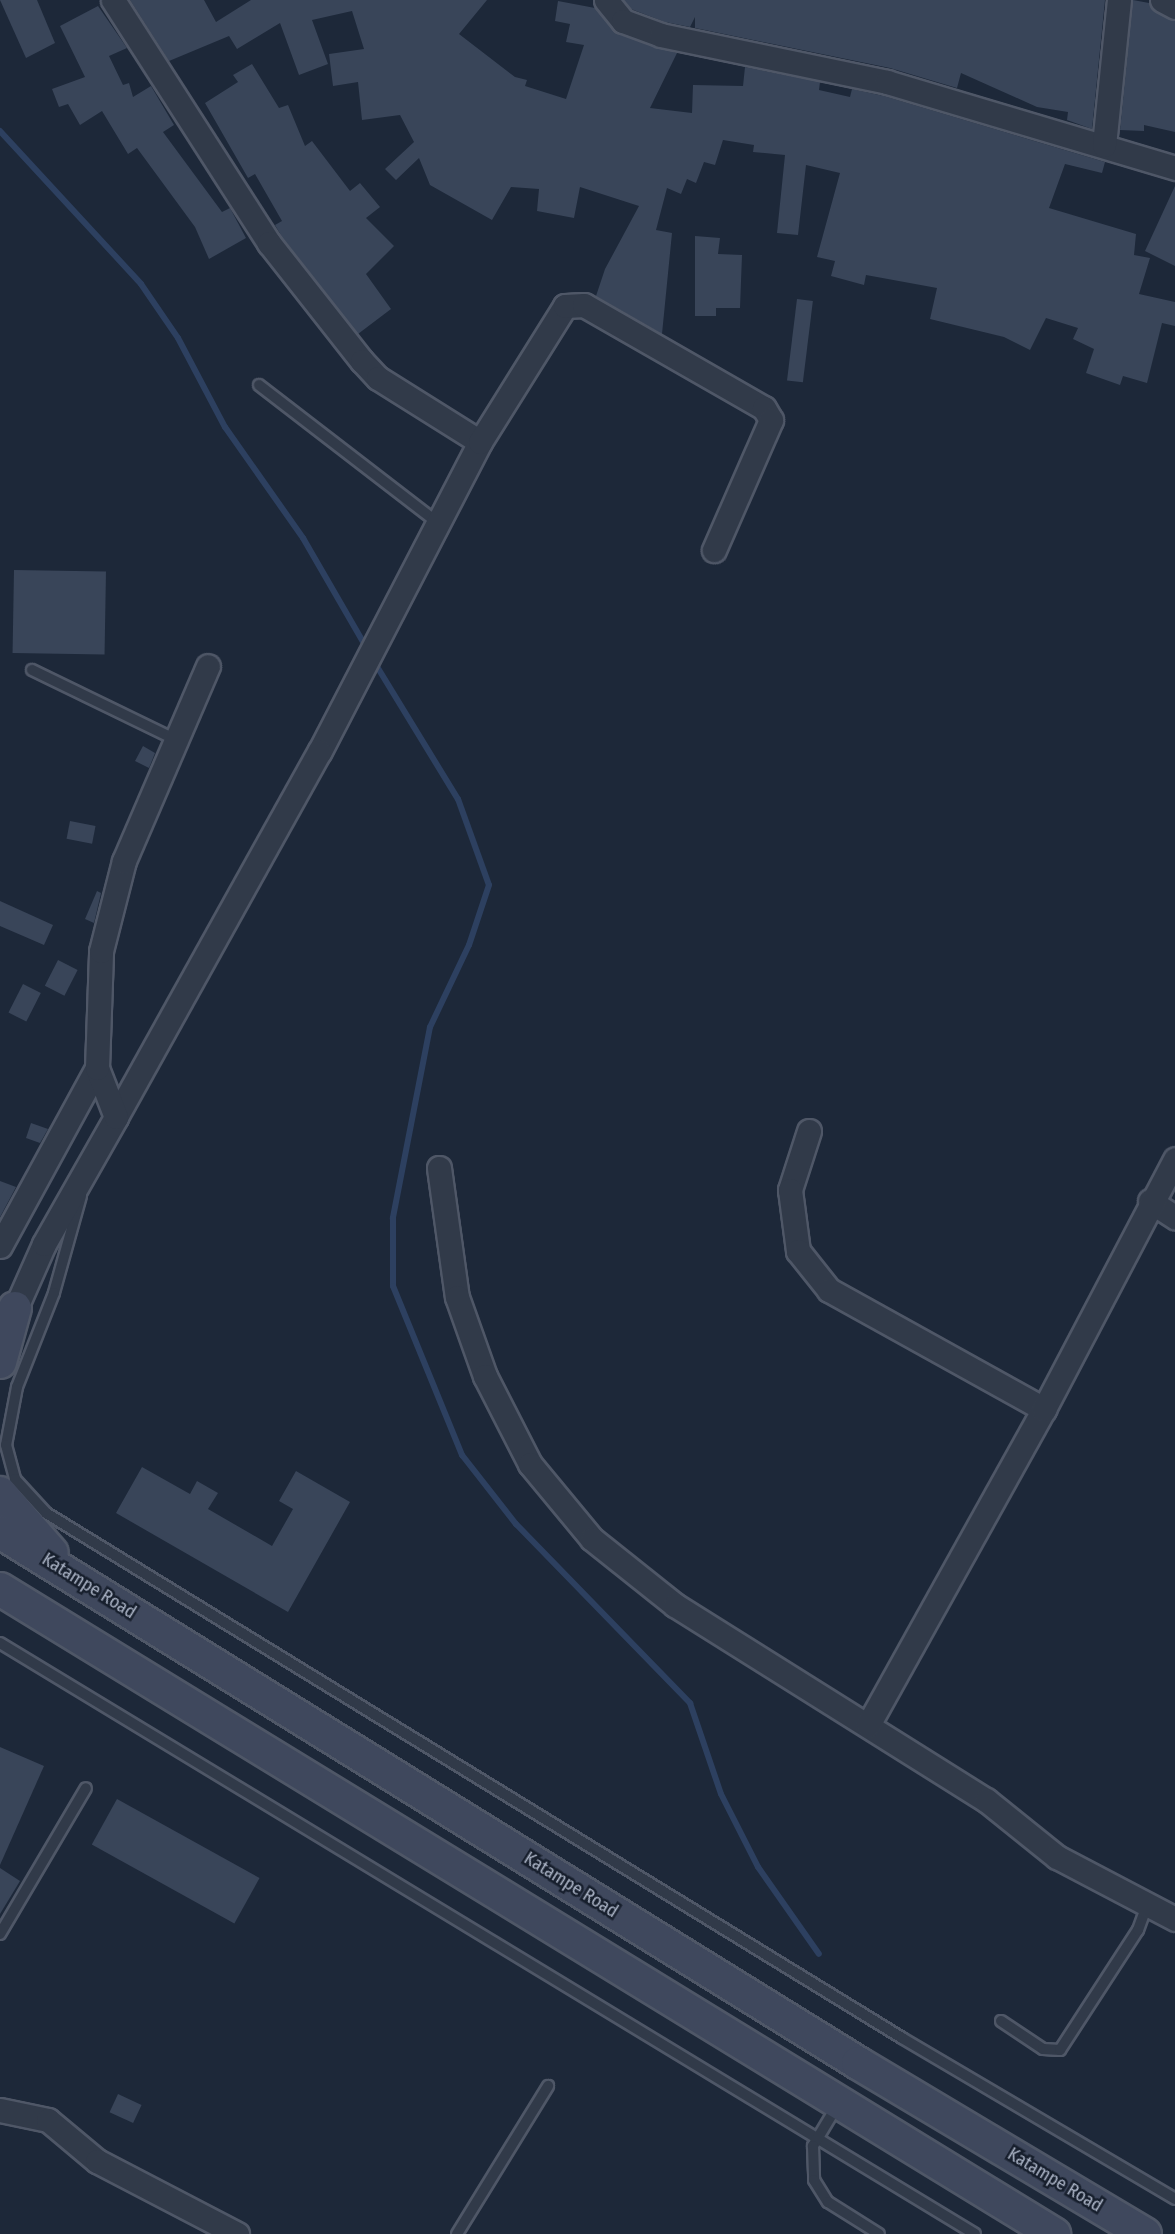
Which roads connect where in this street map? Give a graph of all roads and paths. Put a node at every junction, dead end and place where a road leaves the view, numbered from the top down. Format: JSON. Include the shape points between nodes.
{"nodes":[{"id":1,"x":113,"y":0,"type":"edge"},
{"id":2,"x":606,"y":0,"type":"edge"},
{"id":3,"x":1119,"y":0,"type":"edge"},
{"id":4,"x":1162,"y":0,"type":"edge"},
{"id":5,"x":1175,"y":7,"type":"edge"},
{"id":6,"x":1104,"y":145,"type":"junction"},
{"id":7,"x":1175,"y":168,"type":"edge"},
{"id":8,"x":259,"y":385,"type":"dead end"},
{"id":9,"x":480,"y":442,"type":"junction"},
{"id":10,"x":438,"y":523,"type":"junction"},
{"id":11,"x":714,"y":550,"type":"dead end"},
{"id":12,"x":208,"y":666,"type":"dead end"},
{"id":13,"x":32,"y":670,"type":"dead end"},
{"id":14,"x":176,"y":740,"type":"junction"},
{"id":15,"x":97,"y":1068,"type":"junction"},
{"id":16,"x":116,"y":1117,"type":"junction"},
{"id":17,"x":809,"y":1131,"type":"dead end"},
{"id":18,"x":1175,"y":1159,"type":"edge"},
{"id":19,"x":90,"y":1163,"type":"junction"},
{"id":20,"x":439,"y":1168,"type":"dead end"},
{"id":21,"x":1150,"y":1201,"type":"junction"},
{"id":22,"x":1175,"y":1217,"type":"edge"},
{"id":23,"x":0,"y":1246,"type":"edge"},
{"id":24,"x":15,"y":1308,"type":"junction"},
{"id":25,"x":0,"y":1342,"type":"edge"},
{"id":26,"x":0,"y":1362,"type":"edge"},
{"id":27,"x":1044,"y":1409,"type":"junction"},
{"id":28,"x":0,"y":1493,"type":"edge"},
{"id":29,"x":0,"y":1532,"type":"edge"},
{"id":30,"x":71,"y":1575,"type":"junction"},
{"id":31,"x":6,"y":1595,"type":"edge"},
{"id":32,"x":0,"y":1643,"type":"edge"},
{"id":33,"x":868,"y":1726,"type":"junction"},
{"id":34,"x":86,"y":1788,"type":"dead end"},
{"id":35,"x":1148,"y":1902,"type":"junction"},
{"id":36,"x":4,"y":1919,"type":"edge"},
{"id":37,"x":1175,"y":1919,"type":"edge"},
{"id":38,"x":0,"y":1934,"type":"edge"},
{"id":39,"x":1001,"y":2021,"type":"dead end"},
{"id":40,"x":548,"y":2085,"type":"dead end"},
{"id":41,"x":839,"y":2104,"type":"junction"},
{"id":42,"x":0,"y":2109,"type":"edge"},
{"id":43,"x":818,"y":2138,"type":"junction"},
{"id":44,"x":1175,"y":2199,"type":"edge"},
{"id":45,"x":862,"y":2224,"type":"junction"},
{"id":46,"x":237,"y":2234,"type":"edge"},
{"id":47,"x":457,"y":2234,"type":"edge"},
{"id":48,"x":856,"y":2234,"type":"edge"},
{"id":49,"x":879,"y":2234,"type":"edge"},
{"id":50,"x":975,"y":2234,"type":"edge"},
{"id":51,"x":1054,"y":2234,"type":"edge"},
{"id":52,"x":1145,"y":2234,"type":"edge"}],
"edges":[{"from":1,"to":9,"type":"street","via":[[269,243],[362,361],[378,378]]},
{"from":2,"to":6,"type":"street","via":[[623,21],[661,35],[887,82]]},
{"from":3,"to":6,"type":"street"},
{"from":4,"to":5,"type":"street"},
{"from":6,"to":7,"type":"street"},
{"from":8,"to":10,"type":"lane"},
{"from":9,"to":10,"type":"street"},
{"from":9,"to":11,"type":"street","via":[[565,306],[584,305],[764,408],[771,420]]},
{"from":10,"to":16,"type":"street","via":[[319,752]]},
{"from":12,"to":14,"type":"street"},
{"from":13,"to":14,"type":"lane"},
{"from":14,"to":15,"type":"street","via":[[124,861],[101,951]]},
{"from":15,"to":16,"type":"street"},
{"from":15,"to":23,"type":"street"},
{"from":16,"to":19,"type":"street"},
{"from":17,"to":27,"type":"street","via":[[790,1190],[798,1251],[829,1290]]},
{"from":18,"to":21,"type":"street"},
{"from":19,"to":24,"type":"street","via":[[44,1244]]},
{"from":19,"to":44,"type":"lane","via":[[54,1293],[17,1387],[6,1446],[15,1479],[46,1513],[902,2038]]},
{"from":20,"to":33,"type":"street","via":[[457,1297],[485,1376],[530,1464],[592,1539],[675,1605]]},
{"from":21,"to":22,"type":"street"},
{"from":21,"to":27,"type":"street"},
{"from":24,"to":25,"type":"street"},
{"from":24,"to":26,"type":"main road"},
{"from":27,"to":33,"type":"street"},
{"from":28,"to":30,"type":"main road"},
{"from":29,"to":30,"type":"main road","name":"Katampe Road"},
{"from":30,"to":52,"type":"main road","name":"Katampe Road","via":[[858,2063]]},
{"from":31,"to":41,"type":"main road"},
{"from":32,"to":43,"type":"lane"},
{"from":33,"to":35,"type":"street","via":[[986,1800],[1057,1857]]},
{"from":34,"to":36,"type":"lane"},
{"from":35,"to":37,"type":"street"},
{"from":35,"to":39,"type":"lane","via":[[1138,1930],[1060,2050],[1043,2049]]},
{"from":36,"to":38,"type":"lane"},
{"from":40,"to":47,"type":"lane"},
{"from":41,"to":43,"type":"lane"},
{"from":41,"to":51,"type":"main road"},
{"from":42,"to":46,"type":"street","via":[[48,2120],[97,2161]]},
{"from":43,"to":45,"type":"lane","via":[[813,2146],[814,2180],[828,2202]]},
{"from":43,"to":50,"type":"lane"},
{"from":45,"to":48,"type":"lane"},
{"from":45,"to":49,"type":"lane"}]}
